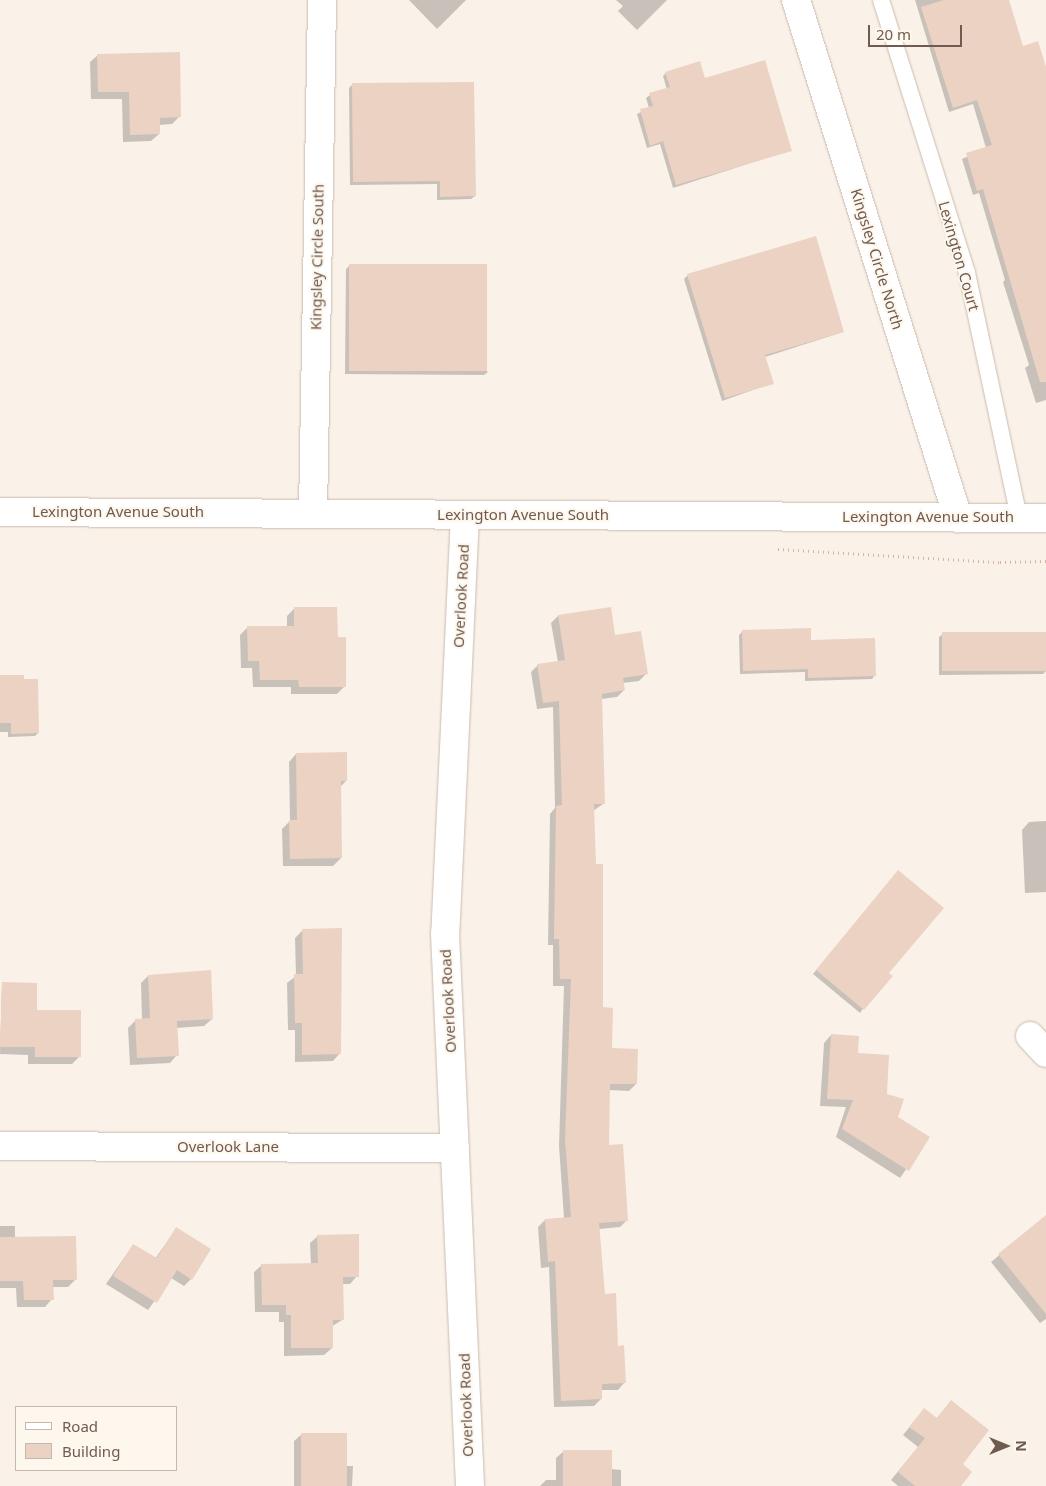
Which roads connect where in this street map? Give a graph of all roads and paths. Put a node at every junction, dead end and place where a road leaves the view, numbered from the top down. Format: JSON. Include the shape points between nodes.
{"nodes":[{"id":1,"x":322,"y":0,"type":"edge"},
{"id":2,"x":796,"y":0,"type":"edge"},
{"id":3,"x":881,"y":0,"type":"edge"},
{"id":4,"x":0,"y":512,"type":"edge"},
{"id":5,"x":313,"y":513,"type":"junction"},
{"id":6,"x":466,"y":515,"type":"junction"},
{"id":7,"x":1019,"y":516,"type":"junction"},
{"id":8,"x":958,"y":518,"type":"junction"},
{"id":9,"x":1046,"y":518,"type":"edge"},
{"id":10,"x":0,"y":1146,"type":"edge"},
{"id":11,"x":455,"y":1148,"type":"junction"},
{"id":12,"x":470,"y":1486,"type":"edge"}],
"edges":[{"from":1,"to":5,"type":"street","name":"Kingsley Circle South"},
{"from":2,"to":8,"type":"street","name":"Kingsley Circle North"},
{"from":3,"to":7,"type":"lane","name":"Lexington Court","via":[[967,273]]},
{"from":4,"to":5,"type":"street","name":"Lexington Avenue South"},
{"from":5,"to":6,"type":"street","name":"Lexington Avenue South"},
{"from":6,"to":8,"type":"street","name":"Lexington Avenue South"},
{"from":6,"to":11,"type":"street","name":"Overlook Road","via":[[445,933]]},
{"from":7,"to":8,"type":"street","name":"Lexington Avenue South"},
{"from":7,"to":9,"type":"street","name":"Lexington Avenue South"},
{"from":10,"to":11,"type":"street","name":"Overlook Lane"},
{"from":11,"to":12,"type":"street","name":"Overlook Road"}]}
